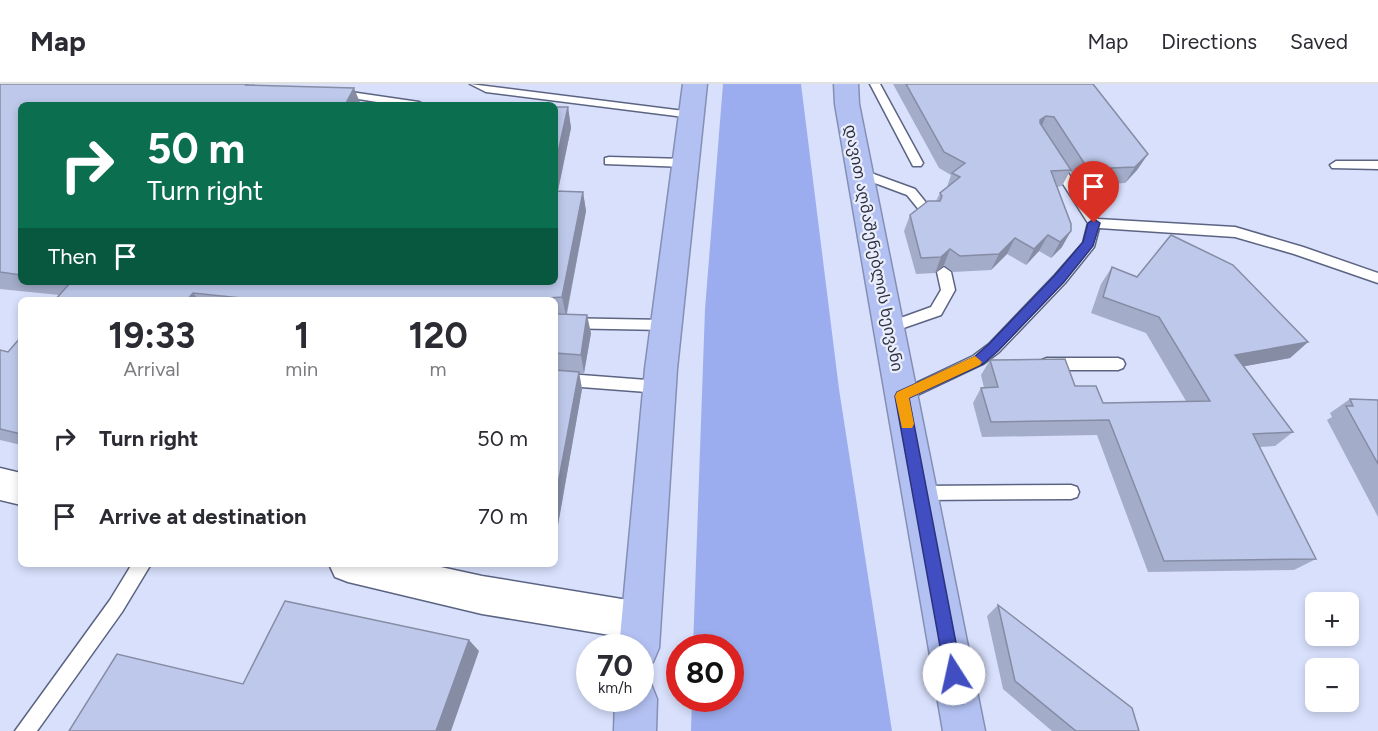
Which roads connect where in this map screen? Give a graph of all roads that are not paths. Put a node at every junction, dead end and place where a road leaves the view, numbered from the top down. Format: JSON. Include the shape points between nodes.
{"nodes":[{"id":1,"x":475,"y":84,"type":"edge"},
{"id":2,"x":846,"y":84,"type":"edge"},
{"id":3,"x":875,"y":84,"type":"edge"},
{"id":4,"x":327,"y":92,"type":"edge"},
{"id":5,"x":693,"y":99,"type":"edge"},
{"id":6,"x":397,"y":102,"type":"edge"},
{"id":7,"x":1046,"y":147,"type":"edge"},
{"id":8,"x":609,"y":161,"type":"dead end"},
{"id":9,"x":686,"y":163,"type":"junction"},
{"id":10,"x":917,"y":163,"type":"dead end"},
{"id":11,"x":1336,"y":165,"type":"dead end"},
{"id":12,"x":1378,"y":165,"type":"edge"},
{"id":13,"x":860,"y":173,"type":"junction"},
{"id":14,"x":928,"y":213,"type":"edge"},
{"id":15,"x":1094,"y":223,"type":"junction"},
{"id":16,"x":944,"y":272,"type":"edge"},
{"id":17,"x":1378,"y":278,"type":"edge"},
{"id":18,"x":558,"y":324,"type":"edge"},
{"id":19,"x":666,"y":325,"type":"junction"},
{"id":20,"x":889,"y":328,"type":"junction"},
{"id":21,"x":978,"y":360,"type":"junction"},
{"id":22,"x":1002,"y":362,"type":"edge"},
{"id":23,"x":1038,"y":364,"type":"edge"},
{"id":24,"x":1118,"y":364,"type":"dead end"},
{"id":25,"x":558,"y":379,"type":"edge"},
{"id":26,"x":660,"y":387,"type":"junction"},
{"id":27,"x":902,"y":396,"type":"junction"},
{"id":28,"x":0,"y":484,"type":"edge"},
{"id":29,"x":18,"y":488,"type":"edge"},
{"id":30,"x":1071,"y":492,"type":"dead end"},
{"id":31,"x":920,"y":493,"type":"junction"},
{"id":32,"x":140,"y":567,"type":"edge"},
{"id":33,"x":361,"y":567,"type":"edge"},
{"id":34,"x":639,"y":634,"type":"edge"},
{"id":35,"x":636,"y":712,"type":"edge"},
{"id":36,"x":969,"y":727,"type":"edge"},
{"id":37,"x":25,"y":731,"type":"edge"},
{"id":38,"x":635,"y":731,"type":"edge"}],
"edges":[{"from":1,"to":5,"type":"lane","via":[[486,89]]},
{"from":2,"to":13,"type":"highway","name":"დავით აღმაშენებლის ხეივანი"},
{"from":3,"to":10,"type":"lane"},
{"from":4,"to":6,"type":"lane"},
{"from":5,"to":9,"type":"highway"},
{"from":7,"to":15,"type":"lane"},
{"from":8,"to":9,"type":"lane"},
{"from":9,"to":19,"type":"highway"},
{"from":11,"to":12,"type":"lane"},
{"from":13,"to":14,"type":"lane","via":[[911,192]]},
{"from":13,"to":20,"type":"highway","name":"დავით აღმაშენებლის ხეივანი"},
{"from":15,"to":17,"type":"lane","via":[[1235,232]]},
{"from":15,"to":21,"type":"lane","via":[[1089,243],[1060,279]]},
{"from":16,"to":20,"type":"lane","via":[[948,290],[936,311]]},
{"from":18,"to":19,"type":"lane"},
{"from":19,"to":26,"type":"highway"},
{"from":20,"to":27,"type":"highway","name":"დავით აღმაშენებლის ხეივანი"},
{"from":21,"to":22,"type":"lane"},
{"from":21,"to":27,"type":"lane"},
{"from":23,"to":24,"type":"lane"},
{"from":25,"to":26,"type":"lane"},
{"from":26,"to":34,"type":"highway"},
{"from":27,"to":31,"type":"highway","name":"დავით აღმაშენებლის ხეივანი"},
{"from":28,"to":29,"type":"street"},
{"from":30,"to":31,"type":"lane"},
{"from":31,"to":36,"type":"highway","name":"დავით აღმაშენებლის ხეივანი"},
{"from":32,"to":37,"type":"lane"},
{"from":33,"to":34,"type":"street"},
{"from":35,"to":38,"type":"highway"}]}
